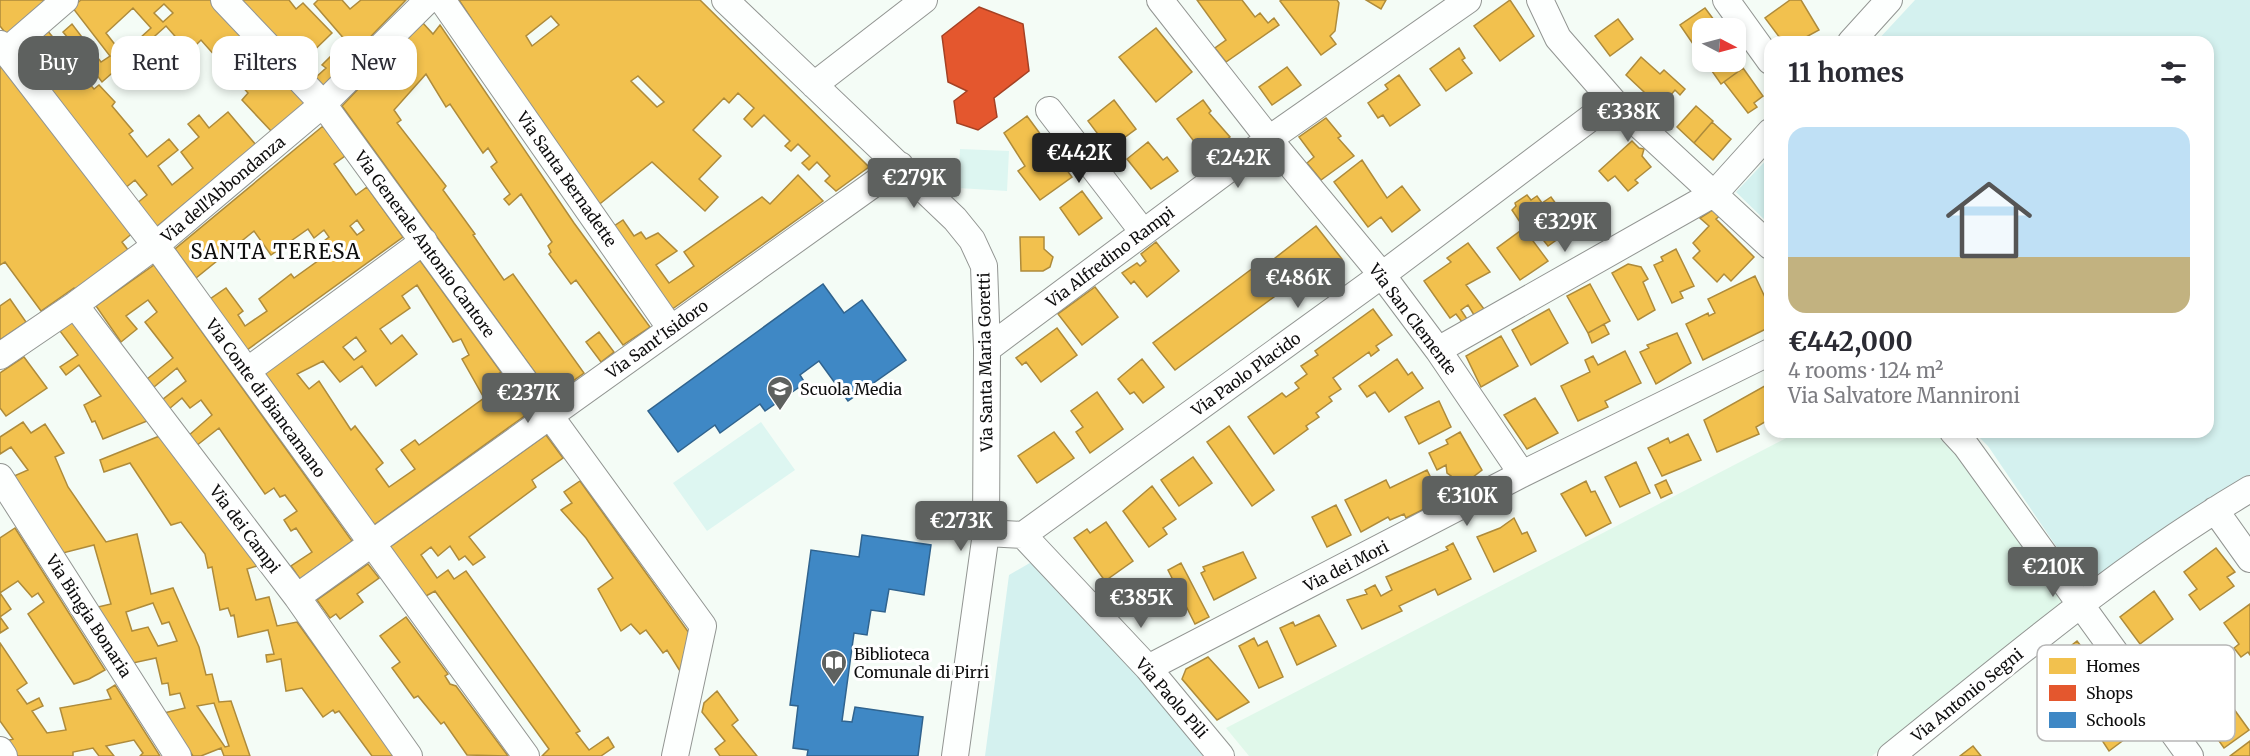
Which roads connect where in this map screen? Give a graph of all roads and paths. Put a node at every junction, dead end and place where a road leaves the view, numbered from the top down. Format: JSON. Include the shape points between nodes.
{"nodes":[{"id":1,"x":65,"y":0,"type":"edge"},
{"id":2,"x":224,"y":0,"type":"edge"},
{"id":3,"x":428,"y":0,"type":"edge"},
{"id":4,"x":442,"y":0,"type":"edge"},
{"id":5,"x":725,"y":0,"type":"edge"},
{"id":6,"x":924,"y":0,"type":"edge"},
{"id":7,"x":1160,"y":0,"type":"edge"},
{"id":8,"x":1468,"y":0,"type":"edge"},
{"id":9,"x":1539,"y":0,"type":"edge"},
{"id":10,"x":1726,"y":0,"type":"edge"},
{"id":11,"x":1889,"y":0,"type":"edge"},
{"id":12,"x":1856,"y":36,"type":"edge"},
{"id":13,"x":3,"y":48,"type":"edge"},
{"id":14,"x":1764,"y":53,"type":"edge"},
{"id":15,"x":814,"y":85,"type":"junction"},
{"id":16,"x":1613,"y":101,"type":"junction"},
{"id":17,"x":323,"y":104,"type":"junction"},
{"id":18,"x":1049,"y":110,"type":"dead end"},
{"id":19,"x":1269,"y":139,"type":"junction"},
{"id":20,"x":1764,"y":139,"type":"edge"},
{"id":21,"x":900,"y":165,"type":"junction"},
{"id":22,"x":1715,"y":193,"type":"junction"},
{"id":23,"x":1143,"y":232,"type":"junction"},
{"id":24,"x":1764,"y":240,"type":"edge"},
{"id":25,"x":424,"y":241,"type":"junction"},
{"id":26,"x":156,"y":245,"type":"junction"},
{"id":27,"x":1382,"y":275,"type":"junction"},
{"id":28,"x":75,"y":305,"type":"junction"},
{"id":29,"x":671,"y":329,"type":"junction"},
{"id":30,"x":987,"y":349,"type":"junction"},
{"id":31,"x":1438,"y":350,"type":"junction"},
{"id":32,"x":1764,"y":355,"type":"edge"},
{"id":33,"x":0,"y":356,"type":"edge"},
{"id":34,"x":247,"y":371,"type":"junction"},
{"id":35,"x":550,"y":417,"type":"junction"},
{"id":36,"x":1959,"y":438,"type":"edge"},
{"id":37,"x":1522,"y":474,"type":"junction"},
{"id":38,"x":0,"y":477,"type":"edge"},
{"id":39,"x":2250,"y":489,"type":"edge"},
{"id":40,"x":2215,"y":510,"type":"junction"},
{"id":41,"x":986,"y":533,"type":"junction"},
{"id":42,"x":1023,"y":535,"type":"junction"},
{"id":43,"x":370,"y":545,"type":"junction"},
{"id":44,"x":2250,"y":559,"type":"edge"},
{"id":45,"x":297,"y":597,"type":"junction"},
{"id":46,"x":2082,"y":603,"type":"junction"},
{"id":47,"x":2112,"y":645,"type":"edge"},
{"id":48,"x":1148,"y":668,"type":"junction"},
{"id":49,"x":2179,"y":741,"type":"edge"},
{"id":50,"x":0,"y":750,"type":"edge"},
{"id":51,"x":4,"y":756,"type":"edge"},
{"id":52,"x":178,"y":756,"type":"edge"},
{"id":53,"x":409,"y":756,"type":"edge"},
{"id":54,"x":526,"y":756,"type":"edge"},
{"id":55,"x":675,"y":756,"type":"edge"},
{"id":56,"x":955,"y":756,"type":"edge"},
{"id":57,"x":1221,"y":756,"type":"edge"},
{"id":58,"x":1891,"y":756,"type":"edge"},
{"id":59,"x":2190,"y":756,"type":"edge"}],
"edges":[{"from":1,"to":13,"type":"street"},
{"from":2,"to":17,"type":"street","name":"Via Generale Antonio Cantore"},
{"from":3,"to":17,"type":"street","name":"Via dell'Abbondanza"},
{"from":4,"to":29,"type":"street","name":"Via Santa Bernadette"},
{"from":5,"to":15,"type":"street","name":"Via Santa Maria Goretti"},
{"from":6,"to":15,"type":"street"},
{"from":7,"to":19,"type":"street","name":"Via San Clemente"},
{"from":8,"to":19,"type":"street","name":"Via Alfredino Rampi"},
{"from":9,"to":16,"type":"street","via":[[1558,38]]},
{"from":10,"to":14,"type":"street"},
{"from":11,"to":12,"type":"street"},
{"from":13,"to":26,"type":"street","name":"Via Conte di Biancamano"},
{"from":15,"to":21,"type":"street","name":"Via Santa Maria Goretti"},
{"from":16,"to":22,"type":"street"},
{"from":16,"to":27,"type":"street","name":"Via Paolo Placido"},
{"from":17,"to":25,"type":"street","name":"Via Generale Antonio Cantore"},
{"from":17,"to":26,"type":"street","name":"Via dell'Abbondanza"},
{"from":18,"to":23,"type":"street"},
{"from":19,"to":23,"type":"street","name":"Via Alfredino Rampi"},
{"from":19,"to":27,"type":"street","name":"Via San Clemente"},
{"from":20,"to":22,"type":"street"},
{"from":21,"to":29,"type":"street","name":"Via Sant'Isidoro"},
{"from":21,"to":30,"type":"street","name":"Via Santa Maria Goretti","via":[[972,240],[984,266]]},
{"from":22,"to":24,"type":"street"},
{"from":22,"to":31,"type":"street"},
{"from":23,"to":30,"type":"street","name":"Via Alfredino Rampi"},
{"from":25,"to":34,"type":"street"},
{"from":25,"to":35,"type":"street","name":"Via Generale Antonio Cantore"},
{"from":26,"to":28,"type":"street","name":"Via dell'Abbondanza"},
{"from":26,"to":34,"type":"street","name":"Via Conte di Biancamano"},
{"from":27,"to":31,"type":"street","name":"Via San Clemente"},
{"from":27,"to":42,"type":"street","name":"Via Paolo Placido"},
{"from":28,"to":33,"type":"street","name":"Via dell'Abbondanza"},
{"from":28,"to":45,"type":"street","name":"Via dei Campi"},
{"from":29,"to":35,"type":"street","name":"Via Sant'Isidoro"},
{"from":30,"to":41,"type":"street","name":"Via Santa Maria Goretti"},
{"from":31,"to":37,"type":"street","name":"Via San Clemente"},
{"from":32,"to":37,"type":"street","name":"Via dei Mori"},
{"from":34,"to":43,"type":"street","name":"Via Conte di Biancamano"},
{"from":35,"to":43,"type":"street","name":"Via Sant'Isidoro"},
{"from":35,"to":55,"type":"street","name":"Via Generale Antonio Cantore","via":[[703,626]]},
{"from":36,"to":46,"type":"street"},
{"from":37,"to":48,"type":"street","name":"Via dei Mori"},
{"from":38,"to":52,"type":"street","name":"Via Bingia Bonaria"},
{"from":39,"to":40,"type":"street","name":"Via Antonio Segni"},
{"from":40,"to":44,"type":"street"},
{"from":40,"to":46,"type":"street","name":"Via Antonio Segni"},
{"from":41,"to":42,"type":"street"},
{"from":41,"to":56,"type":"street","name":"Via Santa Maria Goretti"},
{"from":42,"to":48,"type":"street","name":"Via Paolo Pili"},
{"from":43,"to":45,"type":"street","name":"Via Sant'Isidoro"},
{"from":43,"to":54,"type":"street","name":"Via Conte di Biancamano"},
{"from":45,"to":53,"type":"street","name":"Via dei Campi"},
{"from":46,"to":47,"type":"street"},
{"from":46,"to":58,"type":"street","name":"Via Antonio Segni"},
{"from":48,"to":57,"type":"street","name":"Via Paolo Pili"},
{"from":49,"to":59,"type":"street"},
{"from":50,"to":51,"type":"street"}]}
